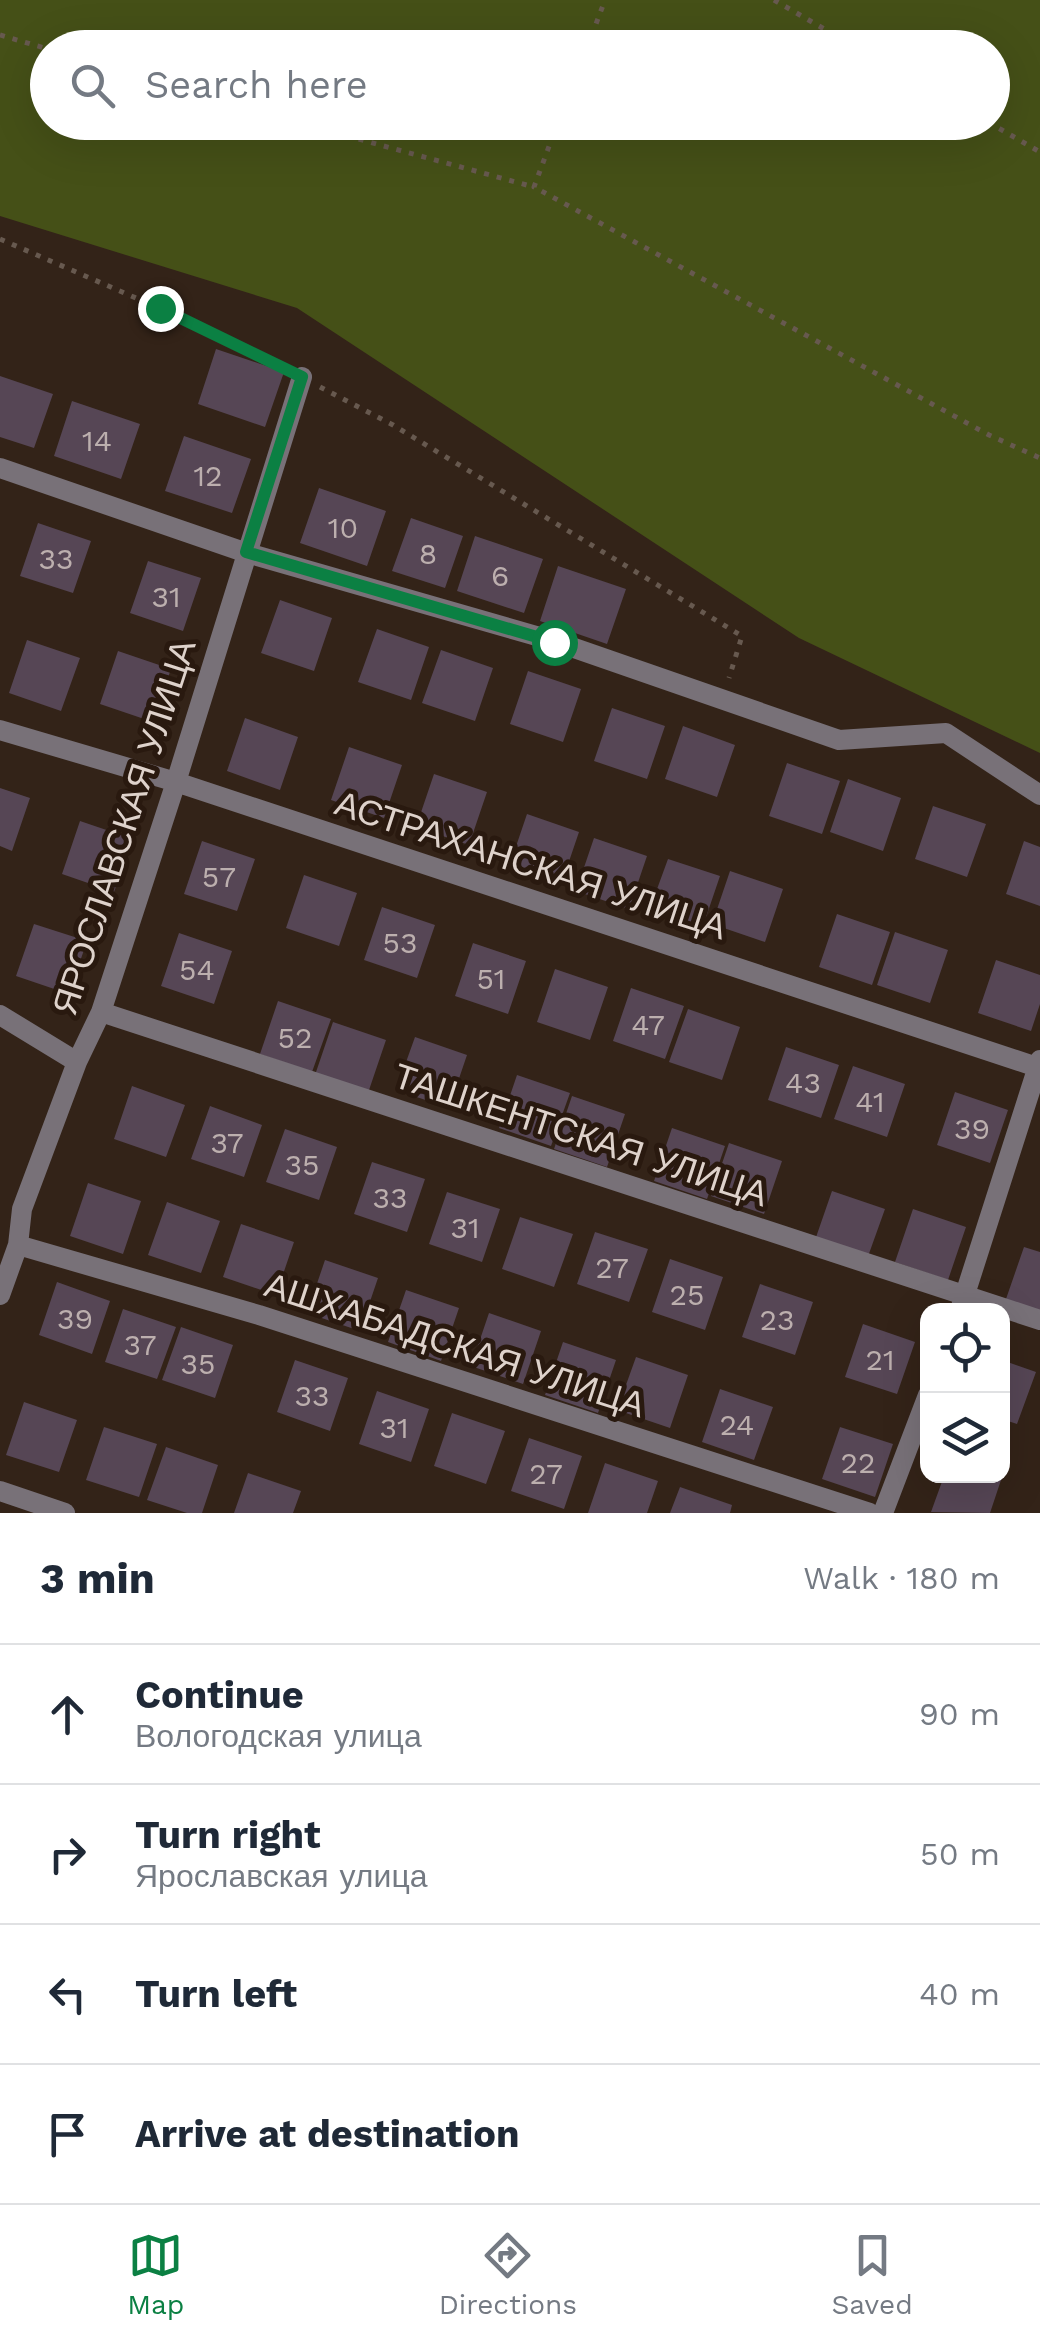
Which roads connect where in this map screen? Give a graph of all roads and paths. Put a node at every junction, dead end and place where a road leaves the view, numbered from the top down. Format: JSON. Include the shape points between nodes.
{"nodes":[{"id":1,"x":605,"y":0,"type":"edge"},
{"id":2,"x":774,"y":0,"type":"edge"},
{"id":3,"x":593,"y":30,"type":"edge"},
{"id":4,"x":826,"y":30,"type":"edge"},
{"id":5,"x":0,"y":35,"type":"edge"},
{"id":6,"x":30,"y":44,"type":"edge"},
{"id":7,"x":1010,"y":135,"type":"edge"},
{"id":8,"x":362,"y":140,"type":"edge"},
{"id":9,"x":551,"y":140,"type":"edge"},
{"id":10,"x":1040,"y":152,"type":"edge"},
{"id":11,"x":534,"y":187,"type":"junction"},
{"id":12,"x":0,"y":239,"type":"edge"},
{"id":13,"x":302,"y":377,"type":"junction"},
{"id":14,"x":1040,"y":458,"type":"edge"},
{"id":15,"x":0,"y":468,"type":"edge"},
{"id":16,"x":246,"y":552,"type":"junction"},
{"id":17,"x":722,"y":700,"type":"junction"},
{"id":18,"x":0,"y":730,"type":"edge"},
{"id":19,"x":176,"y":782,"type":"junction"},
{"id":20,"x":1040,"y":795,"type":"edge"},
{"id":21,"x":101,"y":1012,"type":"junction"},
{"id":22,"x":0,"y":1014,"type":"edge"},
{"id":23,"x":78,"y":1062,"type":"junction"},
{"id":24,"x":1039,"y":1065,"type":"edge"},
{"id":25,"x":0,"y":1202,"type":"edge"},
{"id":26,"x":22,"y":1210,"type":"junction"},
{"id":27,"x":18,"y":1245,"type":"junction"},
{"id":28,"x":0,"y":1294,"type":"edge"},
{"id":29,"x":962,"y":1303,"type":"edge"},
{"id":30,"x":1010,"y":1313,"type":"edge"},
{"id":31,"x":1040,"y":1320,"type":"edge"},
{"id":32,"x":920,"y":1416,"type":"edge"},
{"id":33,"x":0,"y":1491,"type":"edge"},
{"id":34,"x":65,"y":1513,"type":"edge"},
{"id":35,"x":870,"y":1513,"type":"edge"},
{"id":36,"x":883,"y":1513,"type":"edge"}],
"edges":[{"from":1,"to":3,"type":"path"},
{"from":2,"to":4,"type":"path"},
{"from":5,"to":6,"type":"path"},
{"from":7,"to":10,"type":"path"},
{"from":8,"to":11,"type":"path"},
{"from":9,"to":11,"type":"path"},
{"from":11,"to":14,"type":"path"},
{"from":12,"to":13,"type":"path"},
{"from":13,"to":16,"type":"street","name":"ЯРОСЛАВСКАЯ УЛИЦА"},
{"from":13,"to":17,"type":"path","via":[[394,425],[742,636]]},
{"from":15,"to":16,"type":"street"},
{"from":16,"to":17,"type":"street","via":[[554,642]]},
{"from":16,"to":19,"type":"street","name":"ЯРОСЛАВСКАЯ УЛИЦА"},
{"from":17,"to":20,"type":"street","via":[[839,740],[946,734]]},
{"from":18,"to":19,"type":"street","name":"АСТРАХАНСКАЯ УЛИЦА"},
{"from":19,"to":21,"type":"street","name":"ЯРОСЛАВСКАЯ УЛИЦА"},
{"from":19,"to":24,"type":"street","name":"АСТРАХАНСКАЯ УЛИЦА"},
{"from":21,"to":23,"type":"street","name":"ЯРОСЛАВСКАЯ УЛИЦА"},
{"from":21,"to":29,"type":"street","name":"ТАШКЕНТСКАЯ УЛИЦА"},
{"from":22,"to":23,"type":"street"},
{"from":23,"to":26,"type":"street","name":"ЯРОСЛАВСКАЯ УЛИЦА"},
{"from":24,"to":29,"type":"street"},
{"from":25,"to":26,"type":"street"},
{"from":26,"to":27,"type":"street","name":"ЯРОСЛАВСКАЯ УЛИЦА"},
{"from":27,"to":28,"type":"street","name":"ЯРОСЛАВСКАЯ УЛИЦА"},
{"from":27,"to":35,"type":"street","name":"АШХАБАДСКАЯ УЛИЦА","via":[[260,1315]]},
{"from":30,"to":31,"type":"street","name":"ТАШКЕНТСКАЯ УЛИЦА"},
{"from":32,"to":36,"type":"street"},
{"from":33,"to":34,"type":"street"}]}
